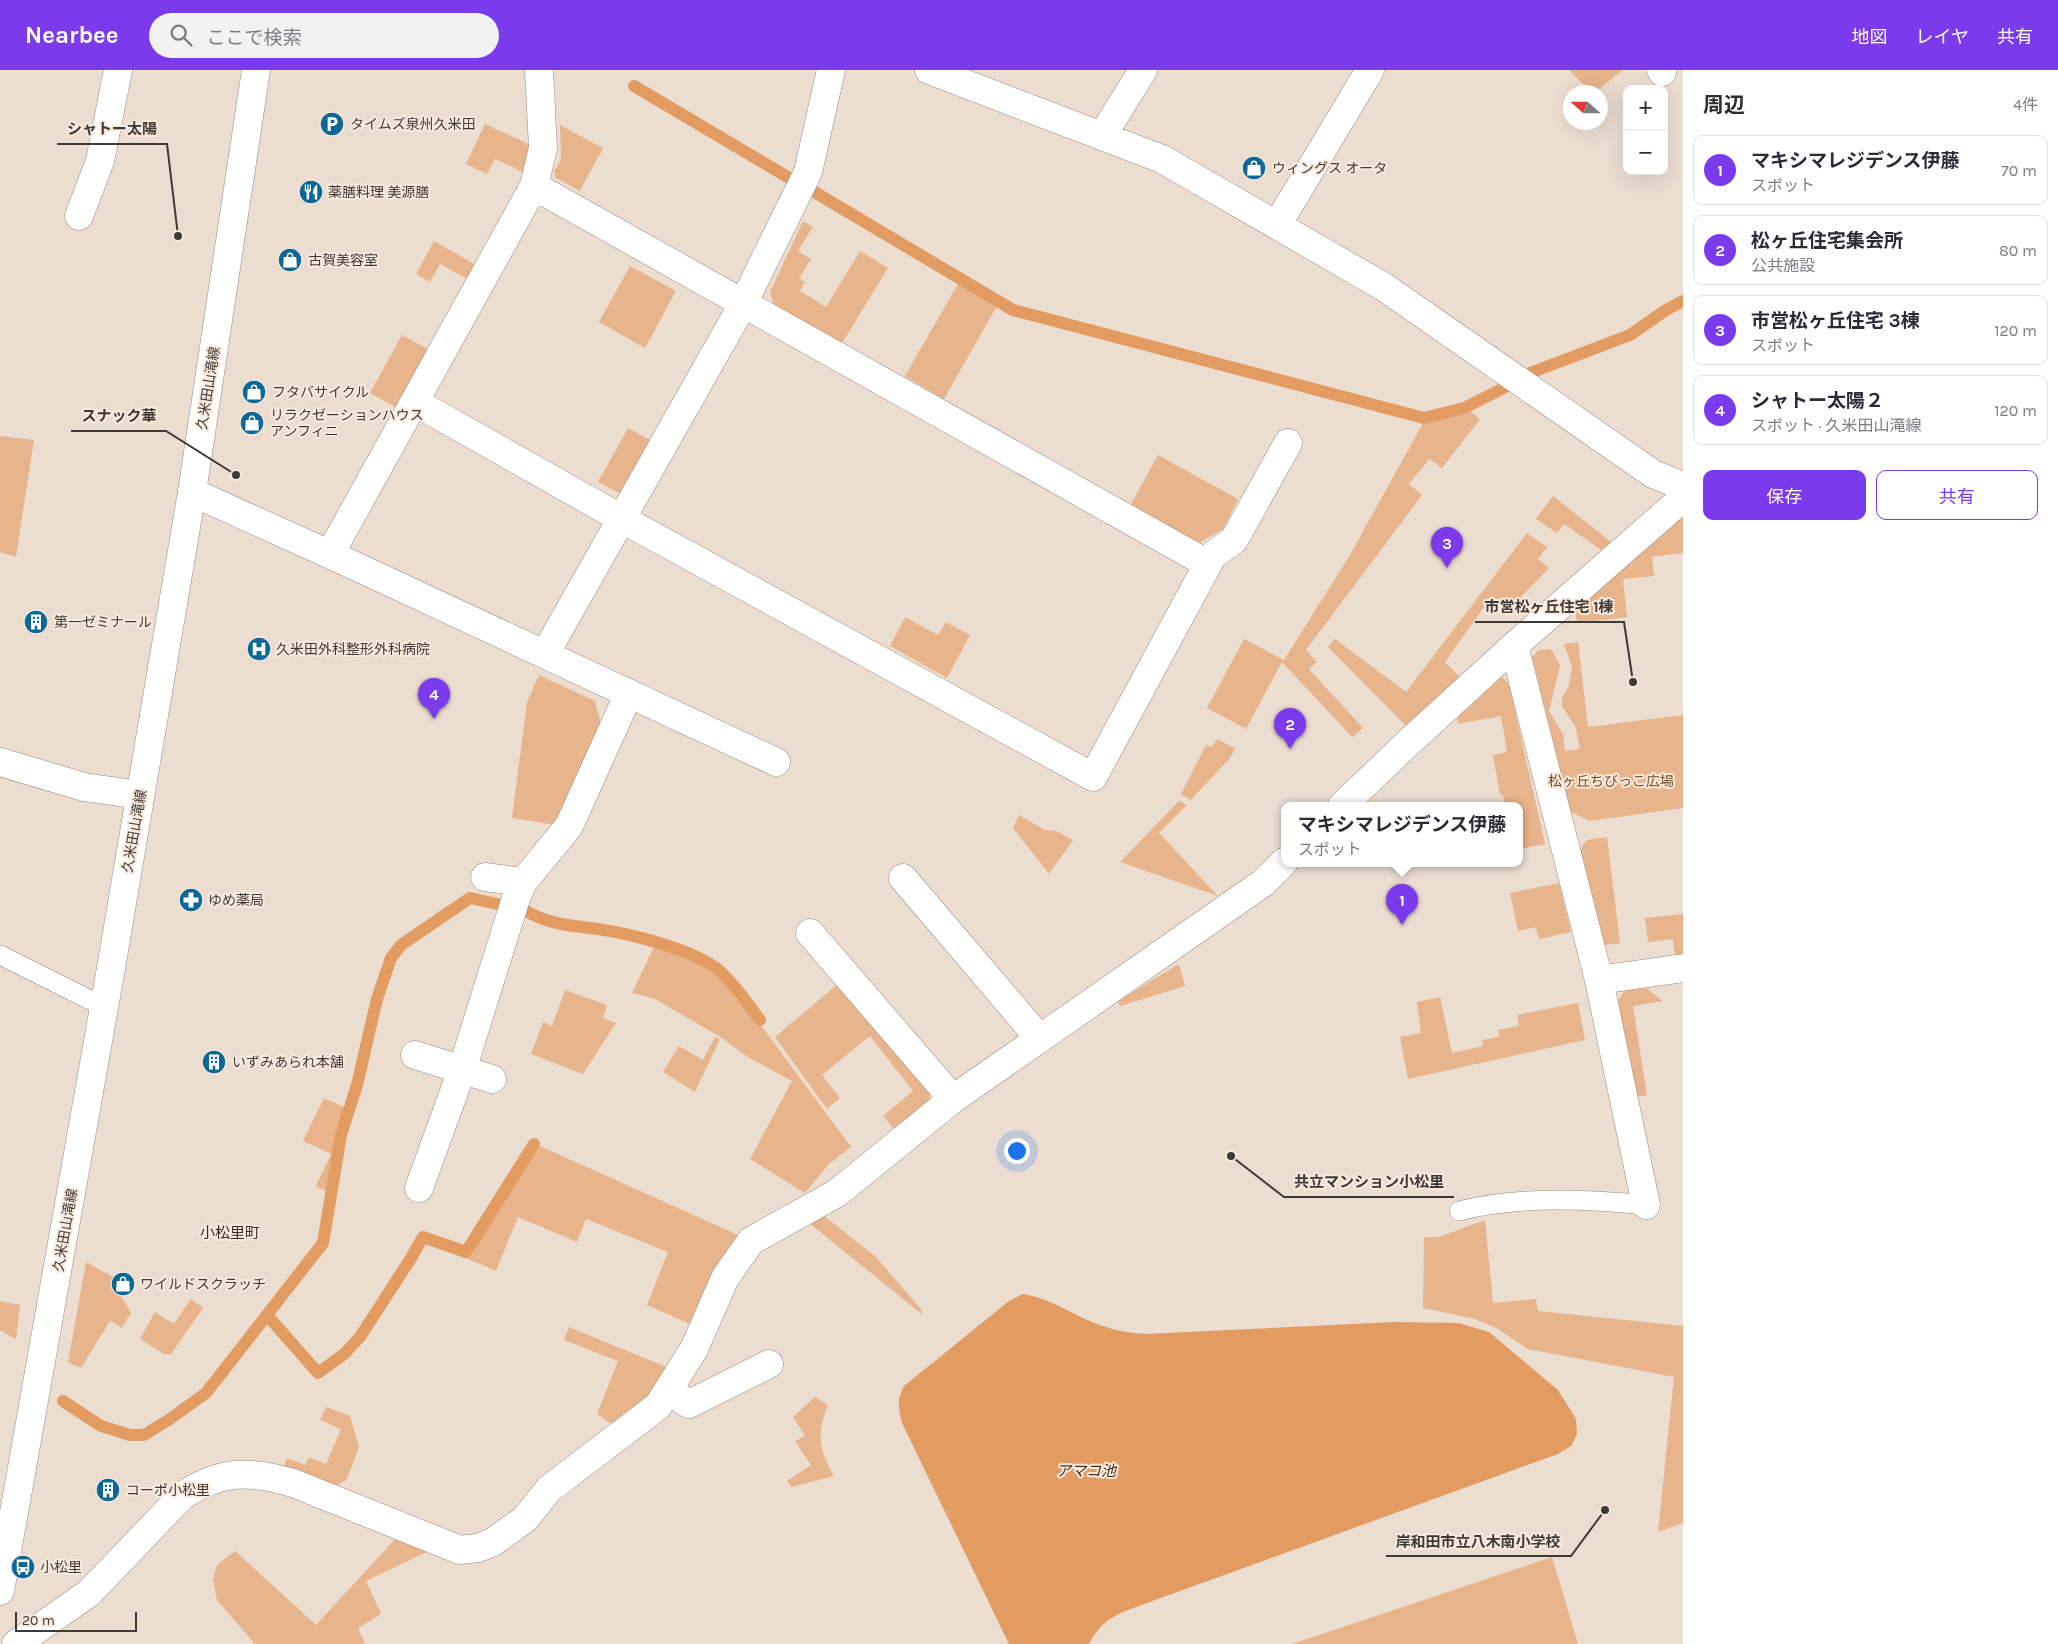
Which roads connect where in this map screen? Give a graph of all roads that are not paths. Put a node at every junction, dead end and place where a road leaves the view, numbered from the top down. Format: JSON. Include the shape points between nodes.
{"nodes":[{"id":1,"x":118,"y":70,"type":"edge"},
{"id":2,"x":256,"y":70,"type":"edge"},
{"id":3,"x":539,"y":70,"type":"edge"},
{"id":4,"x":832,"y":70,"type":"edge"},
{"id":5,"x":929,"y":70,"type":"edge"},
{"id":6,"x":1142,"y":70,"type":"edge"},
{"id":7,"x":1370,"y":70,"type":"edge"},
{"id":8,"x":1102,"y":136,"type":"junction"},
{"id":9,"x":534,"y":186,"type":"junction"},
{"id":10,"x":79,"y":216,"type":"dead end"},
{"id":11,"x":1277,"y":225,"type":"junction"},
{"id":12,"x":743,"y":304,"type":"junction"},
{"id":13,"x":415,"y":402,"type":"junction"},
{"id":14,"x":1288,"y":443,"type":"dead end"},
{"id":15,"x":1683,"y":486,"type":"edge"},
{"id":16,"x":192,"y":492,"type":"junction"},
{"id":17,"x":1683,"y":498,"type":"edge"},
{"id":18,"x":622,"y":519,"type":"junction"},
{"id":19,"x":330,"y":554,"type":"junction"},
{"id":20,"x":1208,"y":564,"type":"junction"},
{"id":21,"x":1514,"y":646,"type":"junction"},
{"id":22,"x":545,"y":654,"type":"junction"},
{"id":23,"x":629,"y":693,"type":"junction"},
{"id":24,"x":0,"y":762,"type":"edge"},
{"id":25,"x":776,"y":762,"type":"dead end"},
{"id":26,"x":140,"y":795,"type":"junction"},
{"id":27,"x":1346,"y":802,"type":"edge"},
{"id":28,"x":1281,"y":865,"type":"edge"},
{"id":29,"x":485,"y":877,"type":"dead end"},
{"id":30,"x":903,"y":878,"type":"dead end"},
{"id":31,"x":523,"y":882,"type":"junction"},
{"id":32,"x":810,"y":933,"type":"dead end"},
{"id":33,"x":0,"y":955,"type":"edge"},
{"id":34,"x":1683,"y":968,"type":"edge"},
{"id":35,"x":1599,"y":980,"type":"junction"},
{"id":36,"x":104,"y":1007,"type":"junction"},
{"id":37,"x":1040,"y":1038,"type":"junction"},
{"id":38,"x":415,"y":1055,"type":"dead end"},
{"id":39,"x":462,"y":1070,"type":"junction"},
{"id":40,"x":492,"y":1079,"type":"dead end"},
{"id":41,"x":953,"y":1099,"type":"junction"},
{"id":42,"x":419,"y":1188,"type":"dead end"},
{"id":43,"x":1646,"y":1205,"type":"joint"},
{"id":44,"x":1459,"y":1211,"type":"dead end"},
{"id":45,"x":768,"y":1364,"type":"dead end"},
{"id":46,"x":668,"y":1390,"type":"junction"},
{"id":47,"x":0,"y":1591,"type":"edge"},
{"id":48,"x":16,"y":1644,"type":"edge"}],
"edges":[{"from":1,"to":10,"type":"street","via":[[100,161]]},
{"from":2,"to":16,"type":"street","name":"久米田山滝線"},
{"from":3,"to":9,"type":"street","via":[[543,148]]},
{"from":4,"to":12,"type":"street","via":[[808,172]]},
{"from":5,"to":8,"type":"street"},
{"from":6,"to":8,"type":"street"},
{"from":7,"to":11,"type":"street"},
{"from":8,"to":11,"type":"street","via":[[1162,159]]},
{"from":9,"to":12,"type":"street"},
{"from":9,"to":13,"type":"street"},
{"from":11,"to":15,"type":"street","via":[[1384,287],[1652,474]]},
{"from":12,"to":18,"type":"street"},
{"from":12,"to":20,"type":"street"},
{"from":13,"to":18,"type":"street"},
{"from":13,"to":19,"type":"street"},
{"from":14,"to":20,"type":"street","via":[[1234,540],[1212,555]]},
{"from":16,"to":19,"type":"street"},
{"from":16,"to":26,"type":"street","name":"久米田山滝線"},
{"from":17,"to":21,"type":"street"},
{"from":18,"to":20,"type":"street","via":[[1093,777]]},
{"from":18,"to":22,"type":"street"},
{"from":19,"to":22,"type":"street"},
{"from":21,"to":27,"type":"street"},
{"from":21,"to":35,"type":"street"},
{"from":22,"to":23,"type":"street"},
{"from":23,"to":25,"type":"street"},
{"from":23,"to":31,"type":"street","via":[[569,826]]},
{"from":24,"to":26,"type":"street","via":[[84,787]]},
{"from":26,"to":36,"type":"street","name":"久米田山滝線"},
{"from":28,"to":37,"type":"street","via":[[1262,883]]},
{"from":29,"to":31,"type":"street"},
{"from":30,"to":37,"type":"street"},
{"from":31,"to":39,"type":"street"},
{"from":32,"to":41,"type":"street"},
{"from":33,"to":36,"type":"lane"},
{"from":34,"to":35,"type":"street"},
{"from":35,"to":43,"type":"street"},
{"from":36,"to":47,"type":"street","name":"久米田山滝線"},
{"from":37,"to":41,"type":"street"},
{"from":38,"to":39,"type":"street"},
{"from":39,"to":40,"type":"street"},
{"from":39,"to":42,"type":"street"},
{"from":41,"to":46,"type":"street","via":[[837,1193],[752,1241],[725,1278],[694,1349]]},
{"from":43,"to":44,"type":"lane","via":[[1528,1201]]},
{"from":45,"to":46,"type":"street","via":[[689,1404]]},
{"from":46,"to":48,"type":"street","via":[[658,1406],[548,1489],[525,1519],[493,1542],[469,1550],[460,1550],[266,1475],[240,1474],[198,1485],[182,1496],[89,1593]]}]}
